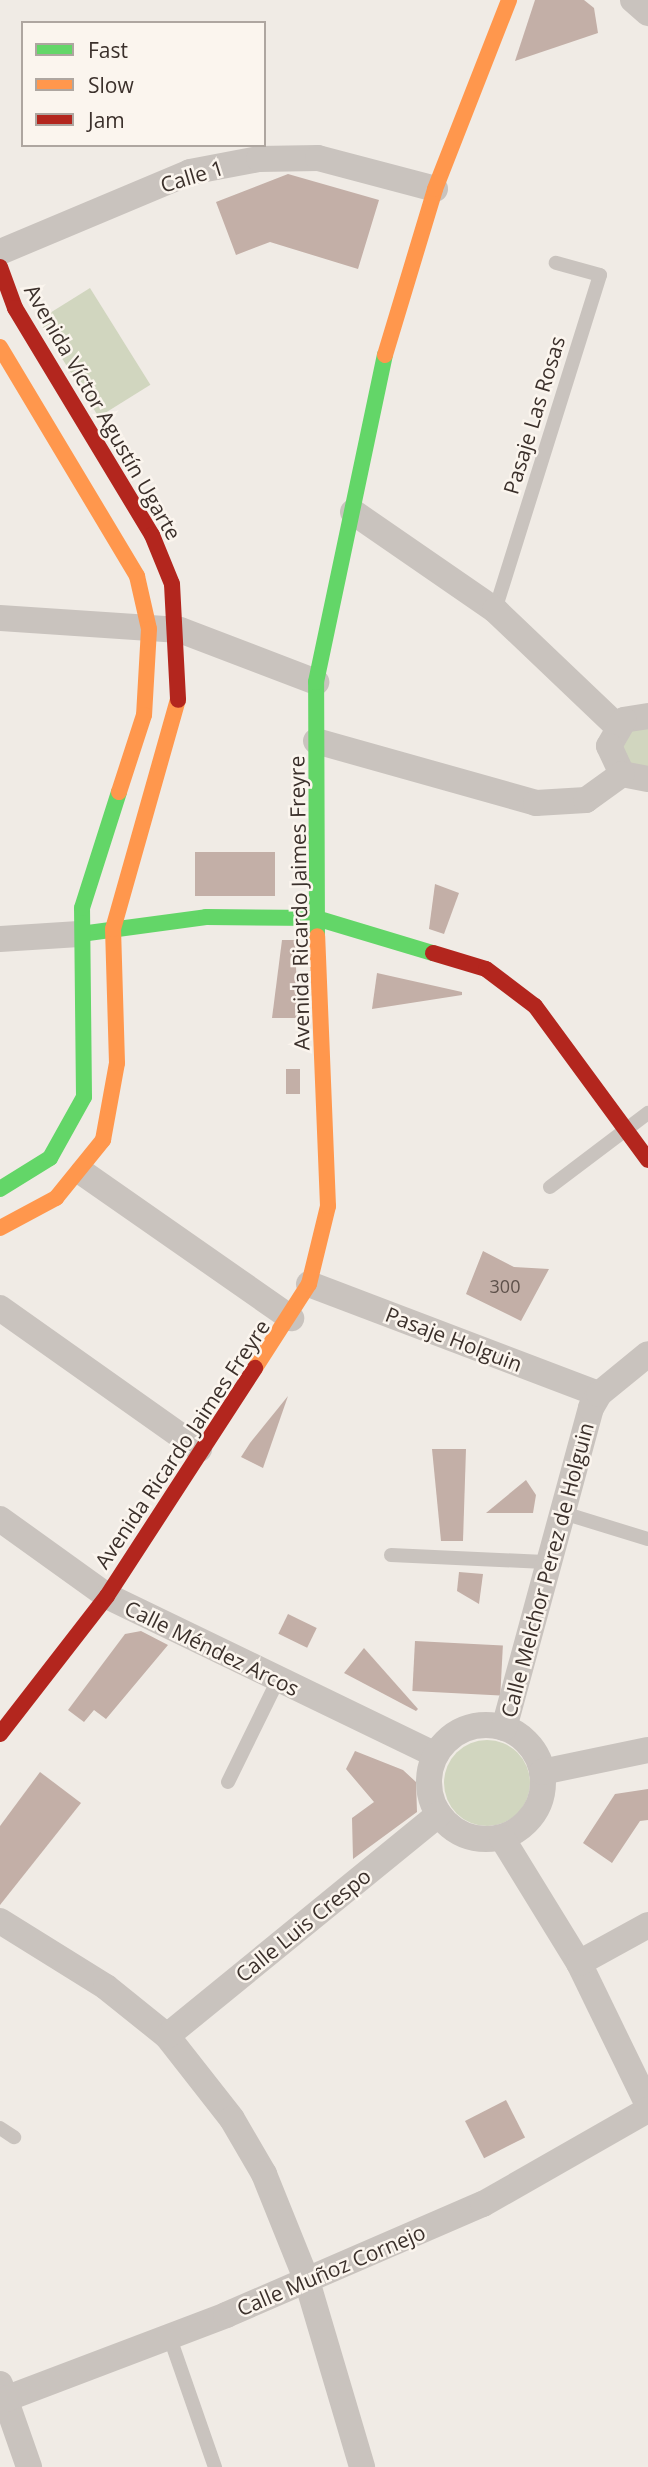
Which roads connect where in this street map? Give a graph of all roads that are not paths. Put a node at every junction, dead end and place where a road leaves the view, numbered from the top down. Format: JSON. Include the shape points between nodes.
{"nodes":[{"id":1,"x":509,"y":0,"type":"edge"},
{"id":2,"x":633,"y":0,"type":"edge"},
{"id":3,"x":648,"y":13,"type":"edge"},
{"id":4,"x":435,"y":189,"type":"junction"},
{"id":5,"x":0,"y":252,"type":"edge"},
{"id":6,"x":556,"y":263,"type":"dead end"},
{"id":7,"x":0,"y":267,"type":"edge"},
{"id":8,"x":0,"y":347,"type":"edge"},
{"id":9,"x":353,"y":512,"type":"junction"},
{"id":10,"x":495,"y":610,"type":"junction"},
{"id":11,"x":0,"y":618,"type":"edge"},
{"id":12,"x":149,"y":629,"type":"junction"},
{"id":13,"x":180,"y":631,"type":"junction"},
{"id":14,"x":316,"y":682,"type":"junction"},
{"id":15,"x":648,"y":716,"type":"edge"},
{"id":16,"x":617,"y":726,"type":"junction"},
{"id":17,"x":316,"y":741,"type":"junction"},
{"id":18,"x":635,"y":776,"type":"edge"},
{"id":19,"x":316,"y":918,"type":"junction"},
{"id":20,"x":113,"y":929,"type":"junction"},
{"id":21,"x":79,"y":934,"type":"junction"},
{"id":22,"x":0,"y":939,"type":"edge"},
{"id":23,"x":648,"y":1113,"type":"edge"},
{"id":24,"x":626,"y":1130,"type":"junction"},
{"id":25,"x":648,"y":1160,"type":"edge"},
{"id":26,"x":82,"y":1173,"type":"junction"},
{"id":27,"x":550,"y":1187,"type":"dead end"},
{"id":28,"x":0,"y":1189,"type":"edge"},
{"id":29,"x":0,"y":1228,"type":"edge"},
{"id":30,"x":309,"y":1284,"type":"junction"},
{"id":31,"x":0,"y":1308,"type":"edge"},
{"id":32,"x":291,"y":1318,"type":"junction"},
{"id":33,"x":648,"y":1354,"type":"edge"},
{"id":34,"x":599,"y":1394,"type":"junction"},
{"id":35,"x":199,"y":1449,"type":"junction"},
{"id":36,"x":560,"y":1512,"type":"junction"},
{"id":37,"x":0,"y":1519,"type":"edge"},
{"id":38,"x":648,"y":1539,"type":"edge"},
{"id":39,"x":391,"y":1555,"type":"dead end"},
{"id":40,"x":545,"y":1562,"type":"junction"},
{"id":41,"x":107,"y":1596,"type":"junction"},
{"id":42,"x":278,"y":1680,"type":"junction"},
{"id":43,"x":504,"y":1728,"type":"junction"},
{"id":44,"x":0,"y":1733,"type":"edge"},
{"id":45,"x":648,"y":1751,"type":"edge"},
{"id":46,"x":436,"y":1755,"type":"junction"},
{"id":47,"x":542,"y":1772,"type":"junction"},
{"id":48,"x":228,"y":1782,"type":"dead end"},
{"id":49,"x":439,"y":1815,"type":"junction"},
{"id":50,"x":502,"y":1838,"type":"junction"},
{"id":51,"x":0,"y":1921,"type":"edge"},
{"id":52,"x":648,"y":1925,"type":"edge"},
{"id":53,"x":579,"y":1963,"type":"junction"},
{"id":54,"x":167,"y":2036,"type":"junction"},
{"id":55,"x":648,"y":2108,"type":"edge"},
{"id":56,"x":0,"y":2128,"type":"edge"},
{"id":57,"x":14,"y":2137,"type":"dead end"},
{"id":58,"x":307,"y":2281,"type":"junction"},
{"id":59,"x":170,"y":2337,"type":"junction"},
{"id":60,"x":2,"y":2394,"type":"edge"},
{"id":61,"x":29,"y":2467,"type":"edge"},
{"id":62,"x":215,"y":2467,"type":"edge"},
{"id":63,"x":362,"y":2467,"type":"edge"}],
"edges":[{"from":1,"to":4,"type":"street","name":"Avenida Ricardo Jaimes Freyre"},
{"from":2,"to":3,"type":"street"},
{"from":4,"to":5,"type":"street","name":"Calle 1","via":[[318,158],[259,159],[190,172]]},
{"from":4,"to":9,"type":"street","name":"Avenida Ricardo Jaimes Freyre","via":[[379,376]]},
{"from":6,"to":10,"type":"lane","name":"Pasaje Las Rosas","via":[[600,275]]},
{"from":7,"to":13,"type":"street","name":"Avenida Víctor Agustín Ugarte","via":[[15,309],[152,535],[172,584]]},
{"from":8,"to":12,"type":"street","via":[[120,542],[137,576]]},
{"from":9,"to":10,"type":"street"},
{"from":9,"to":14,"type":"street","name":"Avenida Ricardo Jaimes Freyre"},
{"from":10,"to":16,"type":"street"},
{"from":11,"to":12,"type":"street"},
{"from":12,"to":13,"type":"street"},
{"from":12,"to":21,"type":"street","via":[[144,715],[93,867]]},
{"from":13,"to":14,"type":"street"},
{"from":13,"to":20,"type":"street","name":"Avenida Víctor Agustín Ugarte","via":[[174,732]]},
{"from":14,"to":17,"type":"street","name":"Avenida Ricardo Jaimes Freyre"},
{"from":15,"to":16,"type":"street"},
{"from":16,"to":18,"type":"street","via":[[609,746]]},
{"from":17,"to":18,"type":"street","via":[[536,803],[586,800]]},
{"from":17,"to":19,"type":"street","name":"Avenida Ricardo Jaimes Freyre"},
{"from":19,"to":20,"type":"street","via":[[206,917]]},
{"from":19,"to":24,"type":"street","via":[[432,949],[503,979],[547,1020]]},
{"from":19,"to":30,"type":"street","name":"Avenida Ricardo Jaimes Freyre","via":[[328,1206]]},
{"from":20,"to":21,"type":"street"},
{"from":20,"to":26,"type":"street","name":"Avenida Víctor Agustín Ugarte","via":[[112,1105],[103,1140]]},
{"from":21,"to":22,"type":"street"},
{"from":21,"to":28,"type":"street","via":[[84,1097],[50,1158]]},
{"from":23,"to":24,"type":"lane"},
{"from":24,"to":25,"type":"street"},
{"from":24,"to":27,"type":"lane"},
{"from":26,"to":29,"type":"street","name":"Avenida Víctor Agustín Ugarte","via":[[56,1198]]},
{"from":26,"to":32,"type":"street"},
{"from":30,"to":32,"type":"street","name":"Avenida Ricardo Jaimes Freyre"},
{"from":30,"to":34,"type":"street","name":"Pasaje Holguin"},
{"from":31,"to":35,"type":"street"},
{"from":32,"to":35,"type":"street","name":"Avenida Ricardo Jaimes Freyre"},
{"from":33,"to":34,"type":"street"},
{"from":34,"to":36,"type":"street","name":"Calle Melchor Perez de Holguin"},
{"from":35,"to":41,"type":"street","name":"Avenida Ricardo Jaimes Freyre"},
{"from":36,"to":38,"type":"lane"},
{"from":36,"to":40,"type":"street","name":"Calle Melchor Perez de Holguin"},
{"from":37,"to":41,"type":"street","name":"Calle Méndez Arcos"},
{"from":39,"to":40,"type":"lane"},
{"from":40,"to":43,"type":"street","name":"Calle Melchor Perez de Holguin"},
{"from":41,"to":42,"type":"street","name":"Calle Méndez Arcos"},
{"from":41,"to":44,"type":"street","name":"Avenida Ricardo Jaimes Freyre"},
{"from":42,"to":46,"type":"street","name":"Calle Méndez Arcos"},
{"from":42,"to":48,"type":"lane"},
{"from":43,"to":46,"type":"street","via":[[465,1730]]},
{"from":43,"to":47,"type":"street","via":[[530,1745]]},
{"from":45,"to":47,"type":"street"},
{"from":46,"to":49,"type":"street","via":[[429,1785]]},
{"from":47,"to":50,"type":"street","via":[[530,1820]]},
{"from":49,"to":50,"type":"street","via":[[473,1839]]},
{"from":49,"to":54,"type":"street","name":"Calle Luis Crespo"},
{"from":50,"to":53,"type":"street"},
{"from":51,"to":54,"type":"street","via":[[106,1987]]},
{"from":52,"to":53,"type":"street"},
{"from":53,"to":55,"type":"street"},
{"from":54,"to":58,"type":"street","via":[[205,2079],[264,2174]]},
{"from":55,"to":58,"type":"street","name":"Calle Muñoz Cornejo","via":[[483,2204]]},
{"from":56,"to":57,"type":"lane"},
{"from":58,"to":59,"type":"street","name":"Calle Muñoz Cornejo"},
{"from":58,"to":63,"type":"street"},
{"from":59,"to":60,"type":"street","name":"Calle Muñoz Cornejo"},
{"from":59,"to":62,"type":"lane"},
{"from":60,"to":61,"type":"street"}]}
